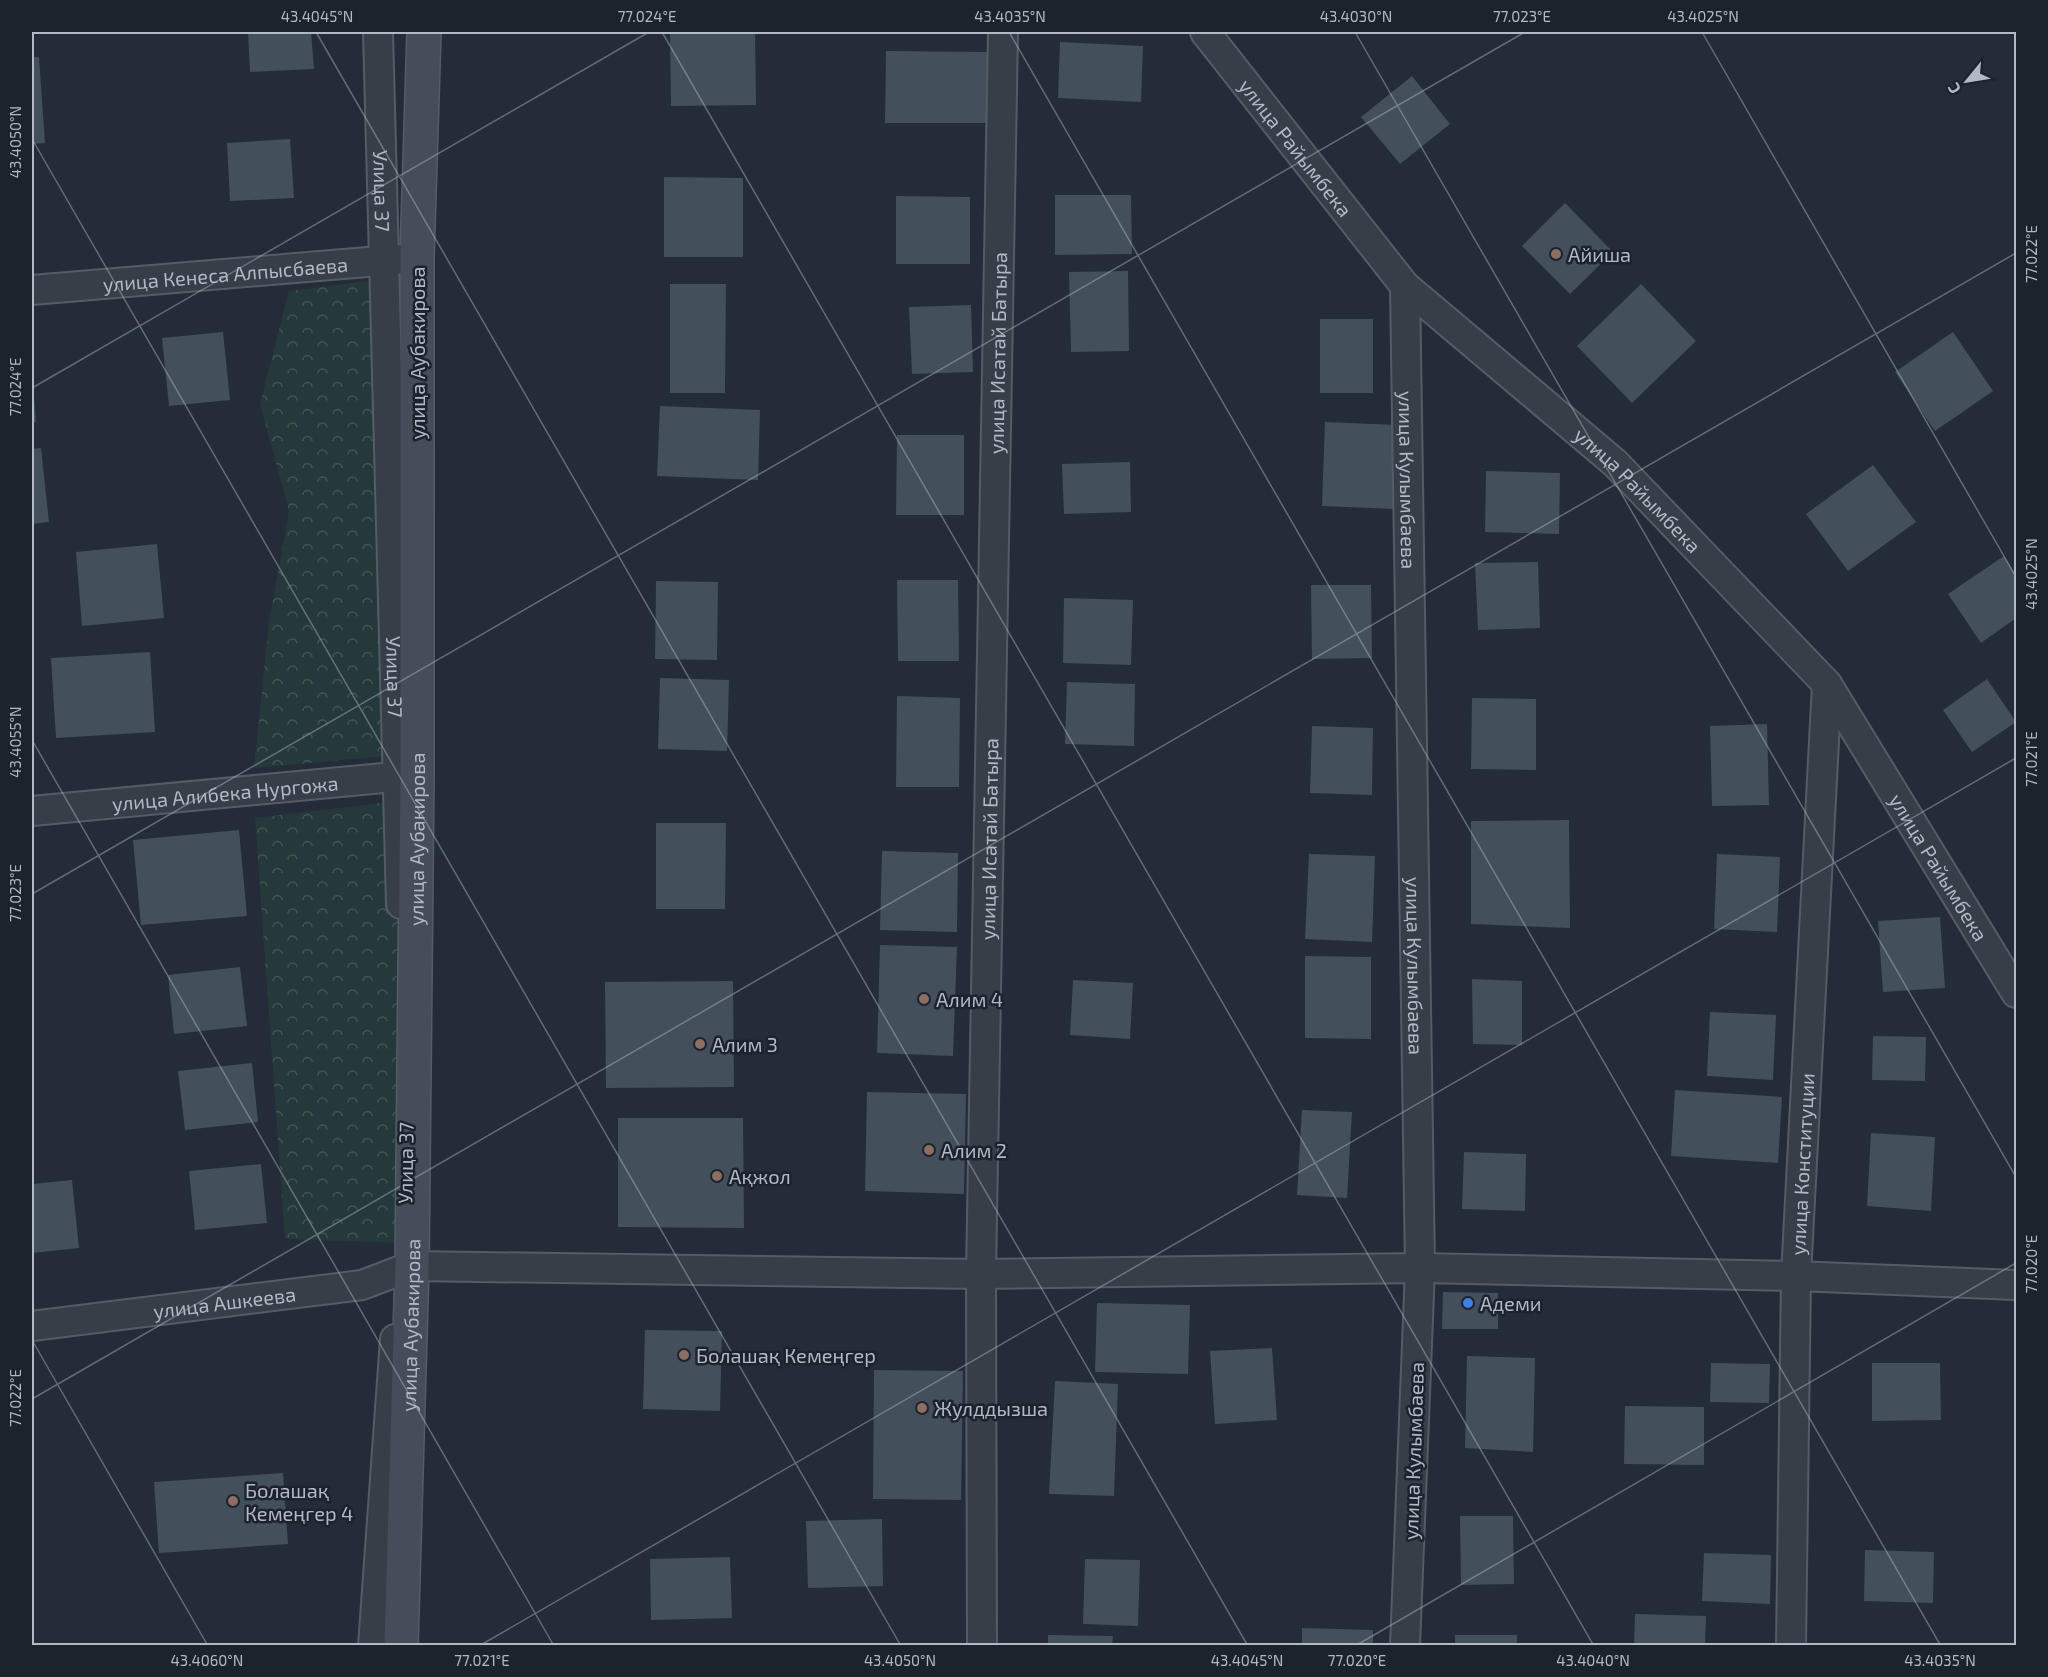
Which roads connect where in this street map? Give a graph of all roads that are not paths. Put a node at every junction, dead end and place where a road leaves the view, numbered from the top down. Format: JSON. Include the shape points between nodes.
{"nodes":[{"id":1,"x":378,"y":32,"type":"edge"},
{"id":2,"x":424,"y":32,"type":"edge"},
{"id":3,"x":1003,"y":32,"type":"edge"},
{"id":4,"x":1205,"y":32,"type":"edge"},
{"id":5,"x":417,"y":258,"type":"junction"},
{"id":6,"x":1405,"y":286,"type":"junction"},
{"id":7,"x":32,"y":290,"type":"edge"},
{"id":8,"x":1827,"y":684,"type":"junction"},
{"id":9,"x":417,"y":775,"type":"junction"},
{"id":10,"x":32,"y":811,"type":"edge"},
{"id":11,"x":2016,"y":993,"type":"edge"},
{"id":12,"x":412,"y":1266,"type":"junction"},
{"id":13,"x":1420,"y":1268,"type":"junction"},
{"id":14,"x":981,"y":1274,"type":"junction"},
{"id":15,"x":1796,"y":1276,"type":"junction"},
{"id":16,"x":2016,"y":1285,"type":"edge"},
{"id":17,"x":32,"y":1326,"type":"edge"},
{"id":18,"x":374,"y":1646,"type":"edge"},
{"id":19,"x":401,"y":1646,"type":"edge"},
{"id":20,"x":982,"y":1646,"type":"edge"},
{"id":21,"x":1405,"y":1646,"type":"edge"},
{"id":22,"x":1791,"y":1646,"type":"edge"}],
"edges":[{"from":1,"to":18,"type":"street","name":"Улица 37","via":[[407,1165]]},
{"from":2,"to":5,"type":"main road","name":"улица Аубакирова"},
{"from":3,"to":14,"type":"street","name":"улица Исатай Батыра"},
{"from":4,"to":6,"type":"street","name":"улица Райымбека"},
{"from":5,"to":7,"type":"street","name":"улица Кенеса Алпысбаева"},
{"from":5,"to":9,"type":"main road","name":"улица Аубакирова"},
{"from":6,"to":8,"type":"street","name":"улица Райымбека","via":[[1616,463]]},
{"from":6,"to":13,"type":"street","name":"улица Кулымбаева"},
{"from":8,"to":11,"type":"street","name":"улица Райымбека"},
{"from":8,"to":15,"type":"street","name":"улица Конституции"},
{"from":9,"to":10,"type":"street","name":"улица Алибека Нургожа"},
{"from":9,"to":12,"type":"main road","name":"улица Аубакирова"},
{"from":12,"to":14,"type":"street"},
{"from":12,"to":17,"type":"street","name":"улица Ашкеева","via":[[362,1285]]},
{"from":12,"to":19,"type":"main road","name":"улица Аубакирова"},
{"from":13,"to":14,"type":"street"},
{"from":13,"to":15,"type":"street"},
{"from":13,"to":21,"type":"street","name":"улица Кулымбаева"},
{"from":14,"to":20,"type":"street","name":"улица Исатай Батыра"},
{"from":15,"to":16,"type":"street"},
{"from":15,"to":22,"type":"street","name":"улица Конституции"}]}
